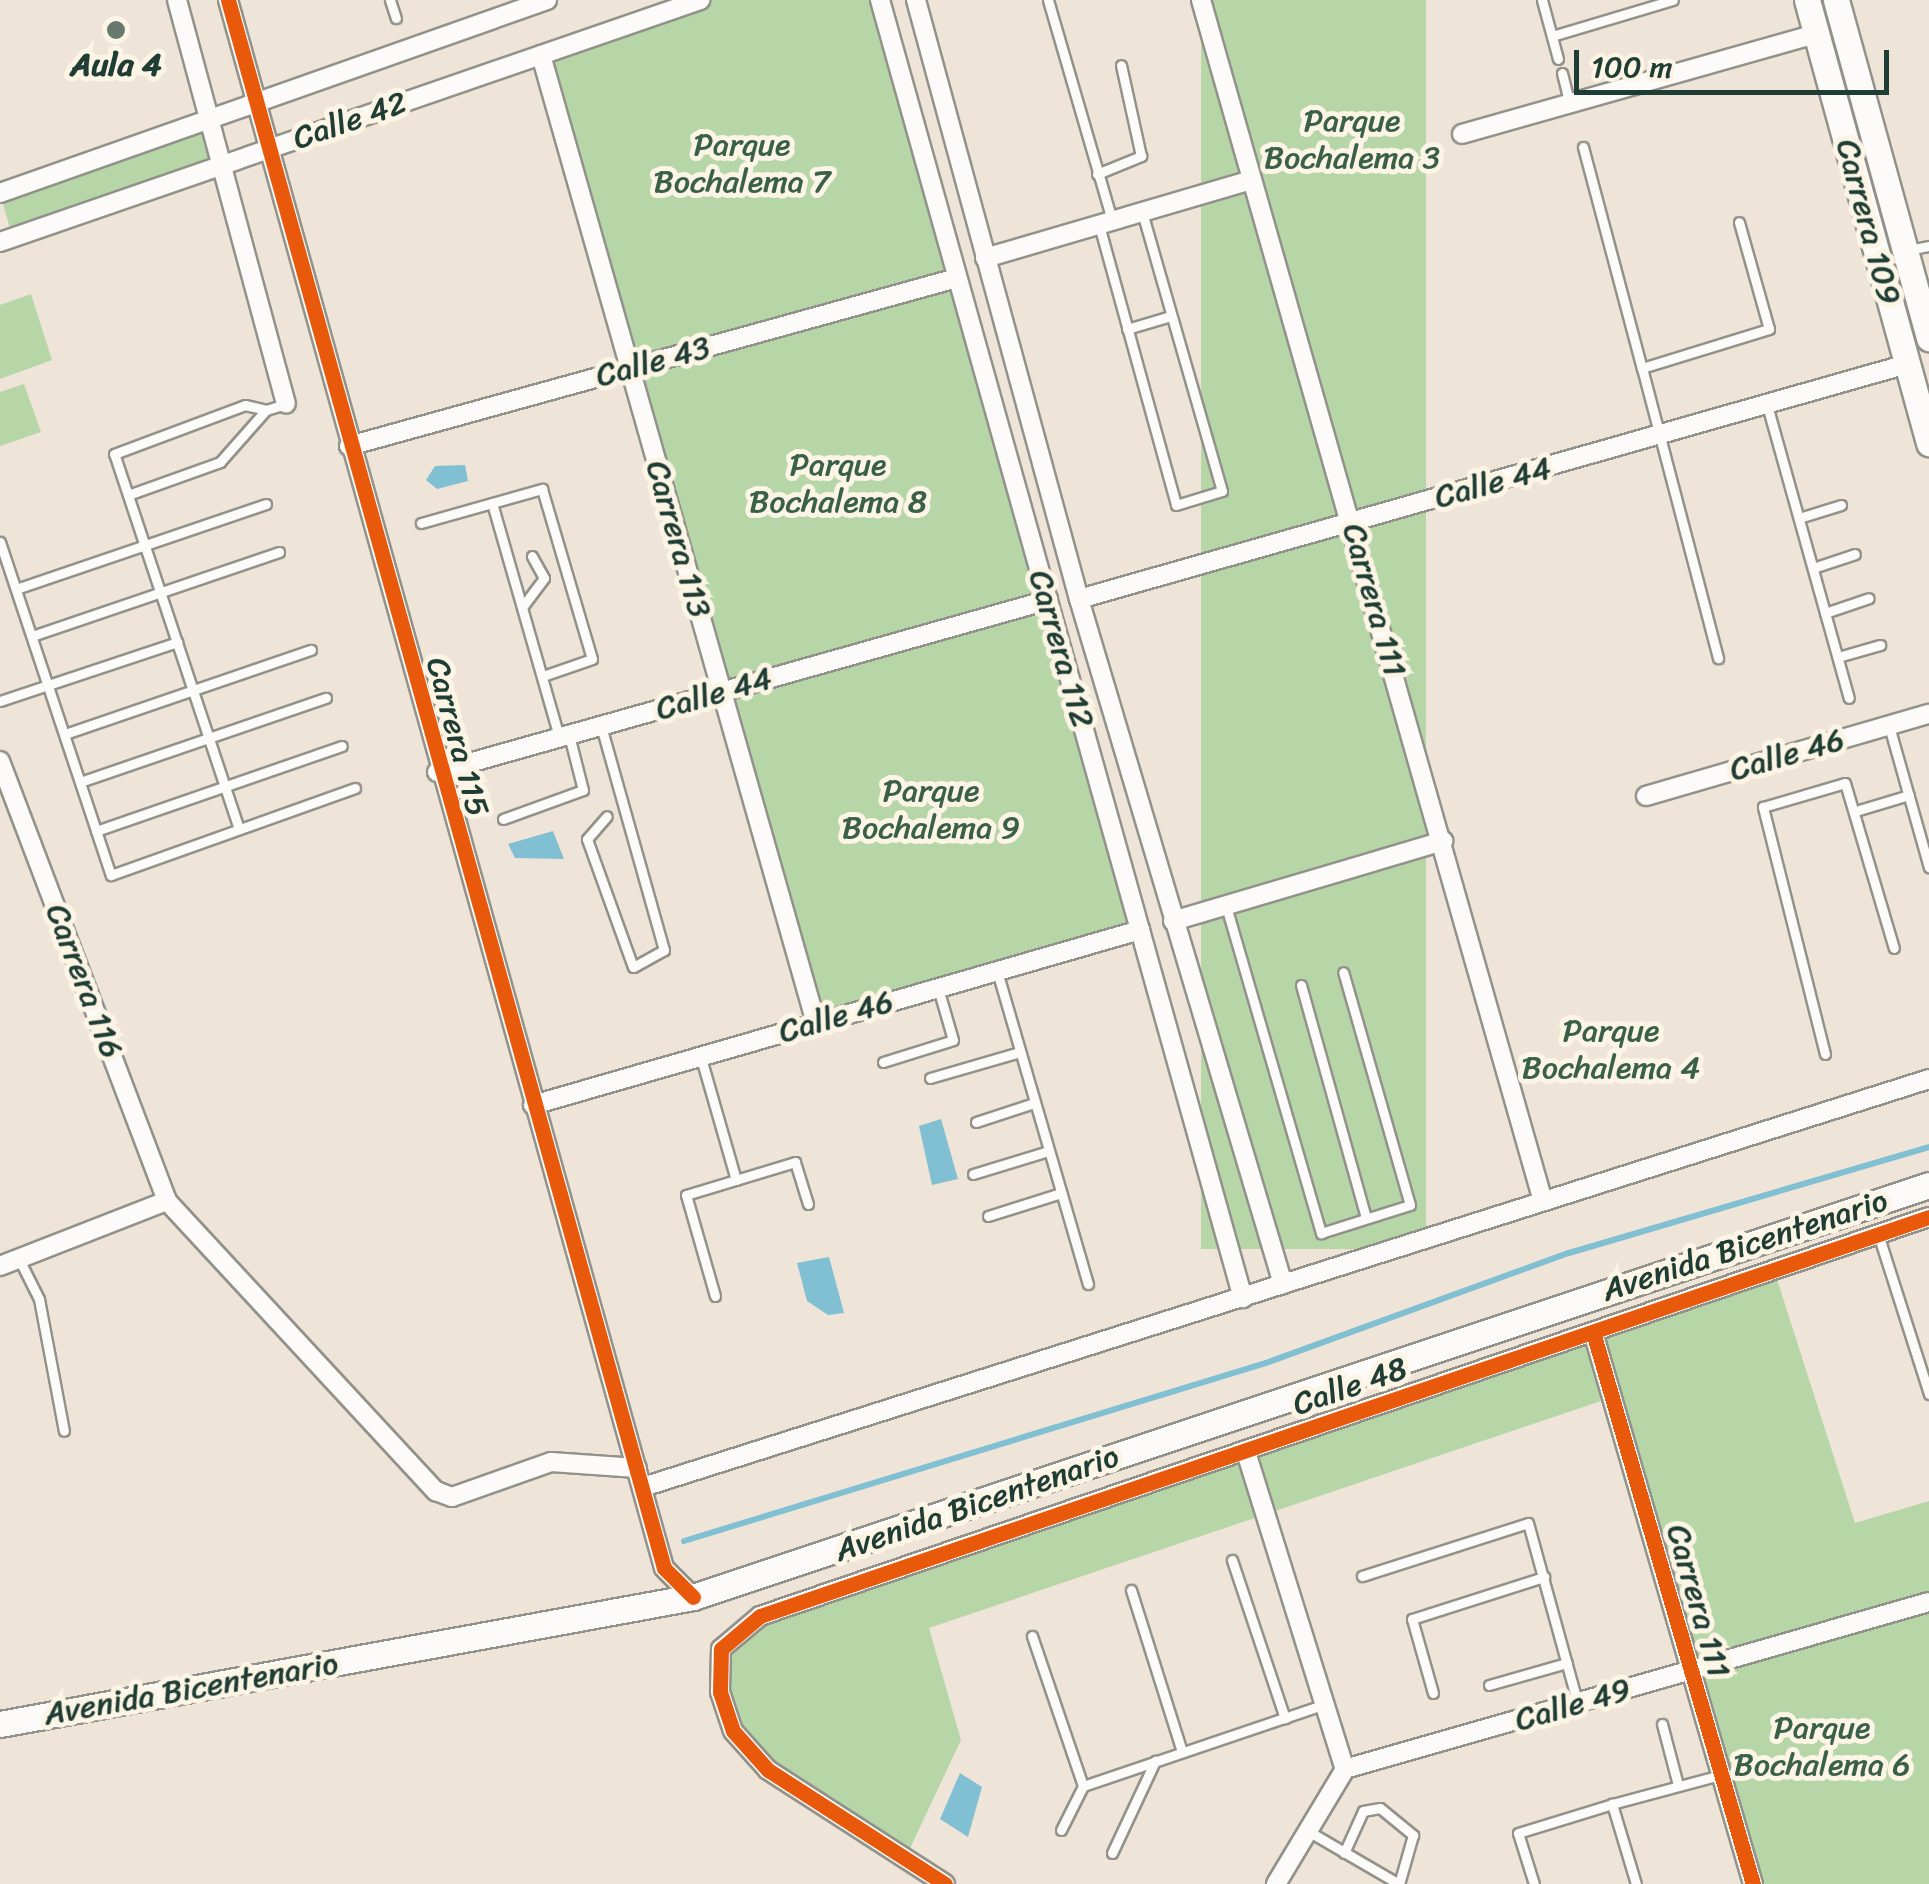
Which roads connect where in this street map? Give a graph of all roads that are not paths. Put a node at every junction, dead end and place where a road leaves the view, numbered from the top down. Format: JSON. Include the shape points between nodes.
{"nodes":[{"id":1,"x":177,"y":0,"type":"edge"},
{"id":2,"x":228,"y":0,"type":"edge"},
{"id":3,"x":390,"y":0,"type":"edge"},
{"id":4,"x":700,"y":0,"type":"edge"},
{"id":5,"x":880,"y":0,"type":"edge"},
{"id":6,"x":916,"y":0,"type":"edge"},
{"id":7,"x":1048,"y":0,"type":"edge"},
{"id":8,"x":1201,"y":0,"type":"edge"},
{"id":9,"x":1542,"y":0,"type":"edge"},
{"id":10,"x":1673,"y":0,"type":"edge"},
{"id":11,"x":1807,"y":0,"type":"edge"},
{"id":12,"x":1836,"y":0,"type":"edge"},
{"id":13,"x":536,"y":2,"type":"edge"},
{"id":14,"x":396,"y":18,"type":"dead end"},
{"id":15,"x":1816,"y":34,"type":"junction"},
{"id":16,"x":1552,"y":36,"type":"junction"},
{"id":17,"x":541,"y":55,"type":"junction"},
{"id":18,"x":1558,"y":58,"type":"dead end"},
{"id":19,"x":1121,"y":65,"type":"dead end"},
{"id":20,"x":1562,"y":73,"type":"dead end"},
{"id":21,"x":257,"y":104,"type":"junction"},
{"id":22,"x":1570,"y":105,"type":"junction"},
{"id":23,"x":211,"y":120,"type":"junction"},
{"id":24,"x":1462,"y":134,"type":"dead end"},
{"id":25,"x":1583,"y":147,"type":"dead end"},
{"id":26,"x":269,"y":149,"type":"junction"},
{"id":27,"x":224,"y":165,"type":"junction"},
{"id":28,"x":1097,"y":174,"type":"junction"},
{"id":29,"x":1252,"y":180,"type":"junction"},
{"id":30,"x":0,"y":193,"type":"edge"},
{"id":31,"x":1142,"y":212,"type":"junction"},
{"id":32,"x":1739,"y":222,"type":"dead end"},
{"id":33,"x":1106,"y":223,"type":"junction"},
{"id":34,"x":0,"y":242,"type":"edge"},
{"id":35,"x":1917,"y":248,"type":"edge"},
{"id":36,"x":986,"y":258,"type":"junction"},
{"id":37,"x":957,"y":278,"type":"junction"},
{"id":38,"x":1171,"y":316,"type":"junction"},
{"id":39,"x":1128,"y":330,"type":"junction"},
{"id":40,"x":1929,"y":338,"type":"edge"},
{"id":41,"x":1908,"y":364,"type":"junction"},
{"id":42,"x":629,"y":368,"type":"junction"},
{"id":43,"x":1642,"y":368,"type":"junction"},
{"id":44,"x":286,"y":404,"type":"joint"},
{"id":45,"x":1767,"y":405,"type":"junction"},
{"id":46,"x":266,"y":410,"type":"junction"},
{"id":47,"x":1660,"y":436,"type":"junction"},
{"id":48,"x":1929,"y":444,"type":"edge"},
{"id":49,"x":349,"y":446,"type":"junction"},
{"id":50,"x":128,"y":495,"type":"junction"},
{"id":51,"x":266,"y":504,"type":"dead end"},
{"id":52,"x":492,"y":504,"type":"junction"},
{"id":53,"x":1841,"y":505,"type":"dead end"},
{"id":54,"x":1799,"y":518,"type":"junction"},
{"id":55,"x":1351,"y":522,"type":"junction"},
{"id":56,"x":421,"y":524,"type":"dead end"},
{"id":57,"x":0,"y":542,"type":"edge"},
{"id":58,"x":145,"y":545,"type":"junction"},
{"id":59,"x":279,"y":552,"type":"dead end"},
{"id":60,"x":1854,"y":554,"type":"dead end"},
{"id":61,"x":532,"y":556,"type":"dead end"},
{"id":62,"x":1813,"y":568,"type":"junction"},
{"id":63,"x":16,"y":589,"type":"junction"},
{"id":64,"x":160,"y":592,"type":"junction"},
{"id":65,"x":1868,"y":598,"type":"dead end"},
{"id":66,"x":1079,"y":599,"type":"junction"},
{"id":67,"x":1048,"y":600,"type":"junction"},
{"id":68,"x":523,"y":606,"type":"junction"},
{"id":69,"x":1826,"y":613,"type":"junction"},
{"id":70,"x":32,"y":636,"type":"junction"},
{"id":71,"x":177,"y":642,"type":"junction"},
{"id":72,"x":1880,"y":645,"type":"dead end"},
{"id":73,"x":311,"y":650,"type":"dead end"},
{"id":74,"x":1838,"y":657,"type":"junction"},
{"id":75,"x":1718,"y":658,"type":"dead end"},
{"id":76,"x":543,"y":676,"type":"junction"},
{"id":77,"x":48,"y":685,"type":"junction"},
{"id":78,"x":193,"y":691,"type":"junction"},
{"id":79,"x":722,"y":692,"type":"junction"},
{"id":80,"x":326,"y":698,"type":"dead end"},
{"id":81,"x":1850,"y":698,"type":"dead end"},
{"id":82,"x":0,"y":701,"type":"edge"},
{"id":83,"x":1929,"y":714,"type":"edge"},
{"id":84,"x":601,"y":726,"type":"junction"},
{"id":85,"x":1889,"y":726,"type":"junction"},
{"id":86,"x":64,"y":734,"type":"junction"},
{"id":87,"x":564,"y":736,"type":"junction"},
{"id":88,"x":209,"y":738,"type":"junction"},
{"id":89,"x":342,"y":746,"type":"dead end"},
{"id":90,"x":0,"y":761,"type":"edge"},
{"id":91,"x":437,"y":772,"type":"junction"},
{"id":92,"x":80,"y":782,"type":"junction"},
{"id":93,"x":225,"y":787,"type":"junction"},
{"id":94,"x":355,"y":788,"type":"dead end"},
{"id":95,"x":1910,"y":795,"type":"junction"},
{"id":96,"x":1646,"y":796,"type":"dead end"},
{"id":97,"x":1858,"y":810,"type":"junction"},
{"id":98,"x":607,"y":816,"type":"dead end"},
{"id":99,"x":503,"y":819,"type":"dead end"},
{"id":100,"x":240,"y":829,"type":"junction"},
{"id":101,"x":96,"y":831,"type":"junction"},
{"id":102,"x":1443,"y":841,"type":"junction"},
{"id":103,"x":1929,"y":868,"type":"edge"},
{"id":104,"x":1226,"y":906,"type":"junction"},
{"id":105,"x":1173,"y":921,"type":"junction"},
{"id":106,"x":1140,"y":930,"type":"junction"},
{"id":107,"x":1894,"y":948,"type":"dead end"},
{"id":108,"x":997,"y":971,"type":"junction"},
{"id":109,"x":1343,"y":972,"type":"dead end"},
{"id":110,"x":1301,"y":985,"type":"dead end"},
{"id":111,"x":938,"y":988,"type":"junction"},
{"id":112,"x":816,"y":1023,"type":"junction"},
{"id":113,"x":1020,"y":1052,"type":"junction"},
{"id":114,"x":1825,"y":1054,"type":"dead end"},
{"id":115,"x":701,"y":1056,"type":"junction"},
{"id":116,"x":883,"y":1062,"type":"dead end"},
{"id":117,"x":930,"y":1078,"type":"dead end"},
{"id":118,"x":1929,"y":1079,"type":"edge"},
{"id":119,"x":1034,"y":1103,"type":"junction"},
{"id":120,"x":533,"y":1105,"type":"junction"},
{"id":121,"x":976,"y":1122,"type":"dead end"},
{"id":122,"x":1048,"y":1150,"type":"junction"},
{"id":123,"x":972,"y":1174,"type":"dead end"},
{"id":124,"x":736,"y":1180,"type":"junction"},
{"id":125,"x":1929,"y":1185,"type":"edge"},
{"id":126,"x":1061,"y":1193,"type":"junction"},
{"id":127,"x":167,"y":1201,"type":"junction"},
{"id":128,"x":1543,"y":1201,"type":"junction"},
{"id":129,"x":808,"y":1204,"type":"dead end"},
{"id":130,"x":988,"y":1216,"type":"dead end"},
{"id":131,"x":1929,"y":1217,"type":"edge"},
{"id":132,"x":1366,"y":1218,"type":"junction"},
{"id":133,"x":1878,"y":1234,"type":"junction"},
{"id":134,"x":18,"y":1260,"type":"junction"},
{"id":135,"x":0,"y":1266,"type":"edge"},
{"id":136,"x":1088,"y":1284,"type":"dead end"},
{"id":137,"x":1282,"y":1284,"type":"junction"},
{"id":138,"x":715,"y":1296,"type":"dead end"},
{"id":139,"x":1243,"y":1298,"type":"junction"},
{"id":140,"x":1593,"y":1332,"type":"junction"},
{"id":141,"x":1929,"y":1394,"type":"edge"},
{"id":142,"x":64,"y":1432,"type":"dead end"},
{"id":143,"x":1246,"y":1452,"type":"junction"},
{"id":144,"x":640,"y":1478,"type":"junction"},
{"id":145,"x":1232,"y":1560,"type":"dead end"},
{"id":146,"x":1362,"y":1576,"type":"dead end"},
{"id":147,"x":1544,"y":1577,"type":"junction"},
{"id":148,"x":1131,"y":1590,"type":"dead end"},
{"id":149,"x":694,"y":1597,"type":"junction"},
{"id":150,"x":1929,"y":1602,"type":"edge"},
{"id":151,"x":1032,"y":1636,"type":"dead end"},
{"id":152,"x":1567,"y":1663,"type":"junction"},
{"id":153,"x":1690,"y":1673,"type":"junction"},
{"id":154,"x":1489,"y":1686,"type":"dead end"},
{"id":155,"x":1433,"y":1692,"type":"dead end"},
{"id":156,"x":1325,"y":1704,"type":"junction"},
{"id":157,"x":1578,"y":1704,"type":"junction"},
{"id":158,"x":1285,"y":1718,"type":"junction"},
{"id":159,"x":0,"y":1724,"type":"edge"},
{"id":160,"x":1662,"y":1724,"type":"dead end"},
{"id":161,"x":1182,"y":1752,"type":"junction"},
{"id":162,"x":1154,"y":1762,"type":"junction"},
{"id":163,"x":1344,"y":1768,"type":"junction"},
{"id":164,"x":1720,"y":1775,"type":"junction"},
{"id":165,"x":1083,"y":1786,"type":"junction"},
{"id":166,"x":1678,"y":1786,"type":"junction"},
{"id":167,"x":1612,"y":1804,"type":"junction"},
{"id":168,"x":1061,"y":1830,"type":"dead end"},
{"id":169,"x":1308,"y":1831,"type":"junction"},
{"id":170,"x":1112,"y":1853,"type":"dead end"},
{"id":171,"x":1344,"y":1853,"type":"junction"},
{"id":172,"x":945,"y":1884,"type":"edge"},
{"id":173,"x":1276,"y":1884,"type":"edge"},
{"id":174,"x":1534,"y":1884,"type":"edge"},
{"id":175,"x":1636,"y":1884,"type":"edge"},
{"id":176,"x":1753,"y":1884,"type":"edge"}],
"edges":[{"from":1,"to":23,"type":"street"},
{"from":2,"to":21,"type":"street","name":"Carrera 115"},
{"from":3,"to":14,"type":"lane"},
{"from":4,"to":17,"type":"street","name":"Calle 42"},
{"from":5,"to":37,"type":"street","name":"Carrera 112"},
{"from":6,"to":36,"type":"street","name":"Carrera 112"},
{"from":7,"to":28,"type":"lane"},
{"from":8,"to":29,"type":"street","name":"Carrera 111"},
{"from":9,"to":16,"type":"lane"},
{"from":10,"to":16,"type":"lane"},
{"from":11,"to":15,"type":"main road","name":"Carrera 109"},
{"from":12,"to":35,"type":"main road","name":"Carrera 109"},
{"from":13,"to":21,"type":"street","name":"Calle 42"},
{"from":15,"to":22,"type":"street"},
{"from":15,"to":41,"type":"main road","name":"Carrera 109"},
{"from":16,"to":18,"type":"lane"},
{"from":17,"to":26,"type":"street","name":"Calle 42"},
{"from":17,"to":42,"type":"street","name":"Carrera 113"},
{"from":19,"to":28,"type":"lane","via":[[1141,156]]},
{"from":20,"to":22,"type":"lane"},
{"from":21,"to":23,"type":"street","name":"Calle 42"},
{"from":21,"to":26,"type":"street","name":"Carrera 115"},
{"from":22,"to":24,"type":"street"},
{"from":23,"to":27,"type":"street"},
{"from":23,"to":30,"type":"street","name":"Calle 42"},
{"from":25,"to":43,"type":"lane"},
{"from":26,"to":27,"type":"street","name":"Calle 42"},
{"from":26,"to":49,"type":"street","name":"Carrera 115"},
{"from":27,"to":34,"type":"street","name":"Calle 42"},
{"from":27,"to":44,"type":"street"},
{"from":28,"to":33,"type":"lane"},
{"from":29,"to":31,"type":"street"},
{"from":29,"to":55,"type":"street","name":"Carrera 111"},
{"from":31,"to":33,"type":"street"},
{"from":31,"to":38,"type":"lane"},
{"from":32,"to":43,"type":"lane","via":[[1769,330]]},
{"from":33,"to":36,"type":"street"},
{"from":33,"to":39,"type":"lane"},
{"from":35,"to":40,"type":"main road","name":"Carrera 109"},
{"from":36,"to":66,"type":"street","name":"Carrera 112"},
{"from":37,"to":42,"type":"street","name":"Calle 43"},
{"from":37,"to":67,"type":"street","name":"Carrera 112"},
{"from":38,"to":39,"type":"lane"},
{"from":38,"to":39,"type":"lane","via":[[1222,492],[1176,505]]},
{"from":41,"to":45,"type":"street","name":"Calle 44"},
{"from":41,"to":48,"type":"main road","name":"Carrera 109"},
{"from":42,"to":49,"type":"street","name":"Calle 43"},
{"from":42,"to":79,"type":"street","name":"Carrera 113"},
{"from":43,"to":47,"type":"lane"},
{"from":44,"to":46,"type":"lane"},
{"from":45,"to":47,"type":"street","name":"Calle 44"},
{"from":45,"to":54,"type":"lane"},
{"from":46,"to":50,"type":"lane","via":[[220,462]]},
{"from":46,"to":50,"type":"lane","via":[[245,405],[114,454]]},
{"from":47,"to":55,"type":"street","name":"Calle 44"},
{"from":47,"to":75,"type":"lane"},
{"from":49,"to":91,"type":"street","name":"Carrera 115"},
{"from":50,"to":58,"type":"lane"},
{"from":51,"to":58,"type":"lane"},
{"from":52,"to":56,"type":"lane"},
{"from":52,"to":68,"type":"lane"},
{"from":52,"to":76,"type":"lane","via":[[542,489],[592,659]]},
{"from":53,"to":54,"type":"lane"},
{"from":54,"to":62,"type":"lane"},
{"from":55,"to":66,"type":"street","name":"Calle 44"},
{"from":55,"to":102,"type":"street","name":"Carrera 111"},
{"from":57,"to":63,"type":"lane"},
{"from":58,"to":63,"type":"lane"},
{"from":58,"to":64,"type":"lane"},
{"from":59,"to":64,"type":"lane"},
{"from":60,"to":62,"type":"lane"},
{"from":61,"to":68,"type":"lane","via":[[544,578]]},
{"from":62,"to":69,"type":"lane"},
{"from":63,"to":70,"type":"lane"},
{"from":64,"to":70,"type":"lane"},
{"from":64,"to":71,"type":"lane"},
{"from":65,"to":69,"type":"lane"},
{"from":66,"to":105,"type":"street","name":"Carrera 112"},
{"from":67,"to":79,"type":"street","name":"Calle 44"},
{"from":67,"to":106,"type":"street","name":"Carrera 112"},
{"from":68,"to":76,"type":"lane"},
{"from":69,"to":74,"type":"lane"},
{"from":70,"to":77,"type":"lane"},
{"from":71,"to":77,"type":"lane"},
{"from":71,"to":78,"type":"lane"},
{"from":72,"to":74,"type":"lane"},
{"from":73,"to":78,"type":"lane"},
{"from":74,"to":81,"type":"lane"},
{"from":76,"to":87,"type":"lane"},
{"from":77,"to":82,"type":"lane"},
{"from":77,"to":86,"type":"lane"},
{"from":78,"to":86,"type":"lane"},
{"from":78,"to":88,"type":"lane"},
{"from":79,"to":84,"type":"street","name":"Calle 44"},
{"from":79,"to":112,"type":"street","name":"Carrera 113"},
{"from":80,"to":88,"type":"lane"},
{"from":83,"to":85,"type":"street","name":"Calle 46"},
{"from":84,"to":87,"type":"street","name":"Calle 44"},
{"from":84,"to":98,"type":"lane","via":[[664,950],[632,967],[587,839]]},
{"from":85,"to":95,"type":"lane"},
{"from":85,"to":96,"type":"street","name":"Calle 46"},
{"from":86,"to":92,"type":"lane"},
{"from":87,"to":91,"type":"street","name":"Calle 44"},
{"from":87,"to":99,"type":"lane","via":[[583,790]]},
{"from":88,"to":92,"type":"lane"},
{"from":88,"to":93,"type":"lane"},
{"from":89,"to":93,"type":"lane"},
{"from":90,"to":127,"type":"street","name":"Carrera 116"},
{"from":91,"to":120,"type":"street","name":"Carrera 115"},
{"from":92,"to":101,"type":"lane"},
{"from":93,"to":100,"type":"lane"},
{"from":93,"to":101,"type":"lane"},
{"from":94,"to":100,"type":"lane"},
{"from":95,"to":97,"type":"lane"},
{"from":95,"to":103,"type":"lane"},
{"from":97,"to":107,"type":"lane"},
{"from":97,"to":114,"type":"lane","via":[[1838,781],[1772,799],[1760,816]]},
{"from":100,"to":101,"type":"lane","via":[[112,876]]},
{"from":102,"to":104,"type":"street"},
{"from":102,"to":128,"type":"street","name":"Carrera 111"},
{"from":104,"to":105,"type":"street"},
{"from":104,"to":132,"type":"lane","via":[[1320,1233]]},
{"from":105,"to":137,"type":"street","name":"Carrera 112"},
{"from":106,"to":108,"type":"street","name":"Calle 46"},
{"from":106,"to":139,"type":"street","name":"Carrera 112"},
{"from":108,"to":111,"type":"street","name":"Calle 46"},
{"from":108,"to":113,"type":"lane"},
{"from":109,"to":132,"type":"lane","via":[[1410,1205]]},
{"from":110,"to":132,"type":"lane"},
{"from":111,"to":112,"type":"street","name":"Calle 46"},
{"from":111,"to":116,"type":"lane","via":[[953,1040]]},
{"from":112,"to":115,"type":"street","name":"Calle 46"},
{"from":113,"to":117,"type":"lane"},
{"from":113,"to":119,"type":"lane"},
{"from":115,"to":120,"type":"street","name":"Calle 46"},
{"from":115,"to":124,"type":"lane"},
{"from":118,"to":128,"type":"street"},
{"from":119,"to":121,"type":"lane"},
{"from":119,"to":122,"type":"lane"},
{"from":120,"to":144,"type":"street","name":"Carrera 115"},
{"from":122,"to":123,"type":"lane"},
{"from":122,"to":126,"type":"lane"},
{"from":124,"to":129,"type":"lane","via":[[795,1162]]},
{"from":124,"to":138,"type":"lane","via":[[686,1195]]},
{"from":125,"to":149,"type":"main road","name":"Avenida Bicentenario"},
{"from":126,"to":130,"type":"lane"},
{"from":126,"to":136,"type":"lane"},
{"from":127,"to":134,"type":"street"},
{"from":127,"to":144,"type":"street","via":[[436,1491],[468,1492],[551,1462]]},
{"from":128,"to":137,"type":"street"},
{"from":131,"to":133,"type":"street","name":"Calle 48"},
{"from":133,"to":140,"type":"street","name":"Calle 48"},
{"from":133,"to":141,"type":"lane"},
{"from":134,"to":135,"type":"street"},
{"from":134,"to":142,"type":"lane","via":[[39,1299]]},
{"from":137,"to":139,"type":"street"},
{"from":139,"to":144,"type":"street"},
{"from":140,"to":143,"type":"street","name":"Calle 48"},
{"from":140,"to":153,"type":"street","name":"Carrera 111"},
{"from":143,"to":156,"type":"street"},
{"from":143,"to":172,"type":"street","name":"Calle 48","via":[[787,1602],[722,1649],[720,1692],[732,1730],[768,1770]]},
{"from":144,"to":149,"type":"street","name":"Carrera 115","via":[[664,1568]]},
{"from":145,"to":158,"type":"lane"},
{"from":146,"to":147,"type":"lane","via":[[1528,1523]]},
{"from":147,"to":152,"type":"lane"},
{"from":147,"to":155,"type":"lane","via":[[1412,1619]]},
{"from":148,"to":161,"type":"lane"},
{"from":149,"to":159,"type":"main road","name":"Avenida Bicentenario"},
{"from":150,"to":153,"type":"street","name":"Calle 49"},
{"from":151,"to":165,"type":"lane"},
{"from":152,"to":154,"type":"lane"},
{"from":152,"to":157,"type":"lane"},
{"from":153,"to":157,"type":"street","name":"Calle 49"},
{"from":153,"to":164,"type":"street","name":"Carrera 111"},
{"from":156,"to":158,"type":"lane"},
{"from":156,"to":163,"type":"street"},
{"from":157,"to":163,"type":"street","name":"Calle 49"},
{"from":158,"to":161,"type":"lane"},
{"from":160,"to":166,"type":"lane"},
{"from":161,"to":162,"type":"lane"},
{"from":162,"to":165,"type":"lane"},
{"from":162,"to":170,"type":"lane"},
{"from":163,"to":169,"type":"street"},
{"from":164,"to":166,"type":"lane"},
{"from":164,"to":176,"type":"street","name":"Carrera 111"},
{"from":165,"to":168,"type":"lane"},
{"from":166,"to":167,"type":"lane"},
{"from":167,"to":174,"type":"lane","via":[[1518,1832]]},
{"from":167,"to":175,"type":"lane"},
{"from":169,"to":171,"type":"lane"},
{"from":169,"to":173,"type":"street"},
{"from":171,"to":171,"type":"lane","via":[[1398,1884],[1413,1835],[1370,1807]]}]}
